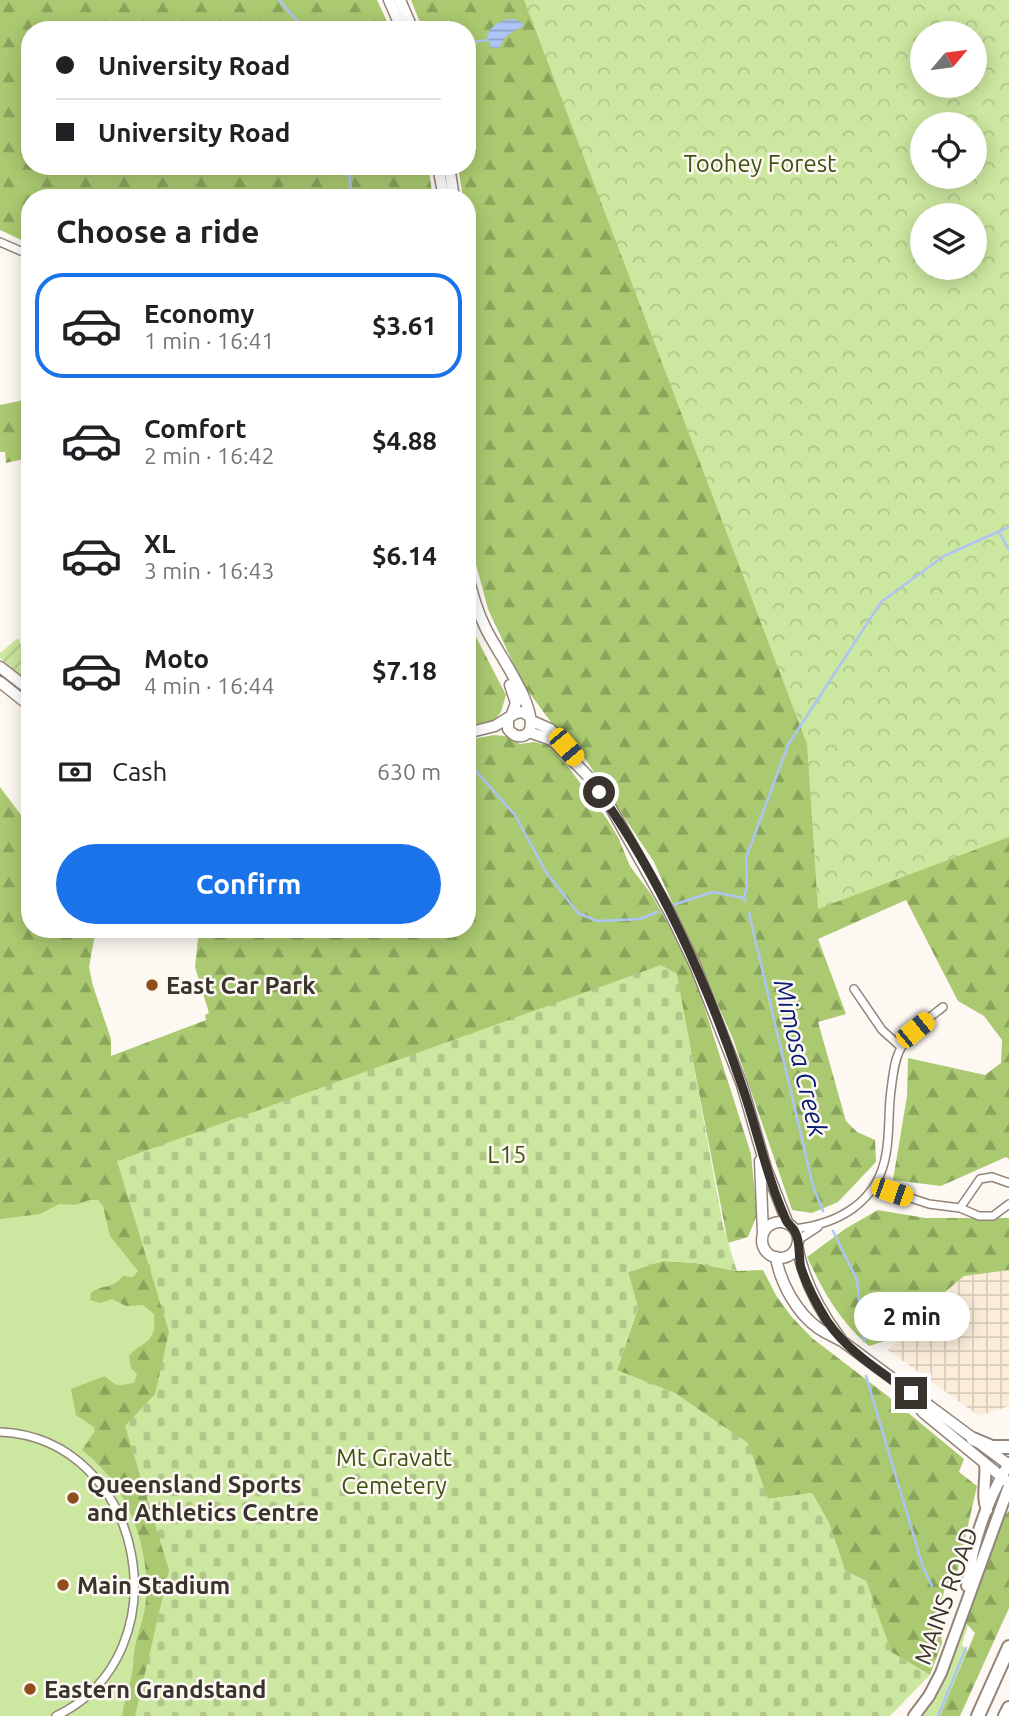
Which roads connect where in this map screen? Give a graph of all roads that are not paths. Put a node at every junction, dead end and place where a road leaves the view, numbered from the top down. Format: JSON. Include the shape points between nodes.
{"nodes":[{"id":1,"x":389,"y":0,"type":"edge"},
{"id":2,"x":400,"y":0,"type":"edge"},
{"id":3,"x":398,"y":21,"type":"edge"},
{"id":4,"x":409,"y":21,"type":"edge"},
{"id":5,"x":0,"y":242,"type":"edge"},
{"id":6,"x":21,"y":251,"type":"edge"},
{"id":7,"x":476,"y":599,"type":"edge"},
{"id":8,"x":476,"y":616,"type":"edge"},
{"id":9,"x":0,"y":667,"type":"edge"},
{"id":10,"x":0,"y":682,"type":"edge"},
{"id":11,"x":21,"y":683,"type":"edge"},
{"id":12,"x":21,"y":699,"type":"edge"},
{"id":13,"x":510,"y":717,"type":"junction"},
{"id":14,"x":531,"y":719,"type":"junction"},
{"id":15,"x":483,"y":730,"type":"junction"},
{"id":16,"x":476,"y":731,"type":"edge"},
{"id":17,"x":529,"y":732,"type":"junction"},
{"id":18,"x":510,"y":733,"type":"junction"},
{"id":19,"x":585,"y":774,"type":"junction"},
{"id":20,"x":854,"y":989,"type":"dead end"},
{"id":21,"x":943,"y":1007,"type":"dead end"},
{"id":22,"x":901,"y":1047,"type":"junction"},
{"id":23,"x":758,"y":1139,"type":"junction"},
{"id":24,"x":1009,"y":1183,"type":"edge"},
{"id":25,"x":874,"y":1186,"type":"junction"},
{"id":26,"x":1009,"y":1204,"type":"edge"},
{"id":27,"x":960,"y":1208,"type":"junction"},
{"id":28,"x":763,"y":1234,"type":"junction"},
{"id":29,"x":794,"y":1235,"type":"junction"},
{"id":30,"x":776,"y":1257,"type":"junction"},
{"id":31,"x":842,"y":1341,"type":"junction"},
{"id":32,"x":893,"y":1381,"type":"junction"},
{"id":33,"x":0,"y":1432,"type":"edge"},
{"id":34,"x":973,"y":1438,"type":"junction"},
{"id":35,"x":1009,"y":1447,"type":"edge"},
{"id":36,"x":985,"y":1464,"type":"junction"},
{"id":37,"x":1008,"y":1473,"type":"edge"},
{"id":38,"x":986,"y":1510,"type":"junction"},
{"id":39,"x":966,"y":1600,"type":"junction"},
{"id":40,"x":1009,"y":1647,"type":"edge"},
{"id":41,"x":56,"y":1716,"type":"edge"},
{"id":42,"x":914,"y":1716,"type":"edge"},
{"id":43,"x":978,"y":1716,"type":"edge"}],
"edges":[{"from":1,"to":3,"type":"street"},
{"from":2,"to":4,"type":"street"},
{"from":5,"to":6,"type":"street"},
{"from":7,"to":14,"type":"street"},
{"from":8,"to":13,"type":"street","via":[[516,696]]},
{"from":9,"to":11,"type":"street"},
{"from":10,"to":12,"type":"street"},
{"from":13,"to":14,"type":"street","via":[[523,712]]},
{"from":13,"to":15,"type":"street"},
{"from":13,"to":18,"type":"street"},
{"from":14,"to":17,"type":"street"},
{"from":14,"to":19,"type":"street","via":[[558,737]]},
{"from":15,"to":16,"type":"street"},
{"from":15,"to":18,"type":"street"},
{"from":17,"to":18,"type":"street","via":[[518,737]]},
{"from":17,"to":19,"type":"street","via":[[552,740]]},
{"from":19,"to":23,"type":"street","via":[[611,808],[689,950]]},
{"from":20,"to":22,"type":"street","via":[[882,1030]]},
{"from":21,"to":22,"type":"street"},
{"from":22,"to":25,"type":"street","via":[[892,1077],[887,1150]]},
{"from":23,"to":28,"type":"street"},
{"from":23,"to":29,"type":"street"},
{"from":24,"to":27,"type":"street","via":[[992,1177],[980,1179]]},
{"from":25,"to":27,"type":"street","via":[[929,1204]]},
{"from":25,"to":29,"type":"street","via":[[841,1217]]},
{"from":26,"to":27,"type":"street","via":[[993,1216]]},
{"from":28,"to":29,"type":"street","via":[[782,1222]]},
{"from":28,"to":30,"type":"street","via":[[764,1247]]},
{"from":29,"to":30,"type":"street","via":[[786,1257]]},
{"from":29,"to":31,"type":"street","via":[[813,1296]]},
{"from":30,"to":31,"type":"street","via":[[799,1310],[817,1328]]},
{"from":31,"to":32,"type":"street"},
{"from":32,"to":34,"type":"street"},
{"from":32,"to":36,"type":"street"},
{"from":33,"to":41,"type":"street","via":[[51,1443],[82,1464],[118,1511],[131,1551],[135,1598],[124,1644],[93,1689]]},
{"from":34,"to":35,"type":"highway","via":[[992,1447]]},
{"from":34,"to":37,"type":"street"},
{"from":36,"to":37,"type":"street"},
{"from":36,"to":38,"type":"main road"},
{"from":37,"to":38,"type":"main road"},
{"from":37,"to":39,"type":"main road","name":"MAINS ROAD"},
{"from":38,"to":39,"type":"main road","via":[[969,1566]]},
{"from":39,"to":42,"type":"main road","name":"MAINS ROAD","via":[[941,1674]]},
{"from":40,"to":43,"type":"highway"}]}
